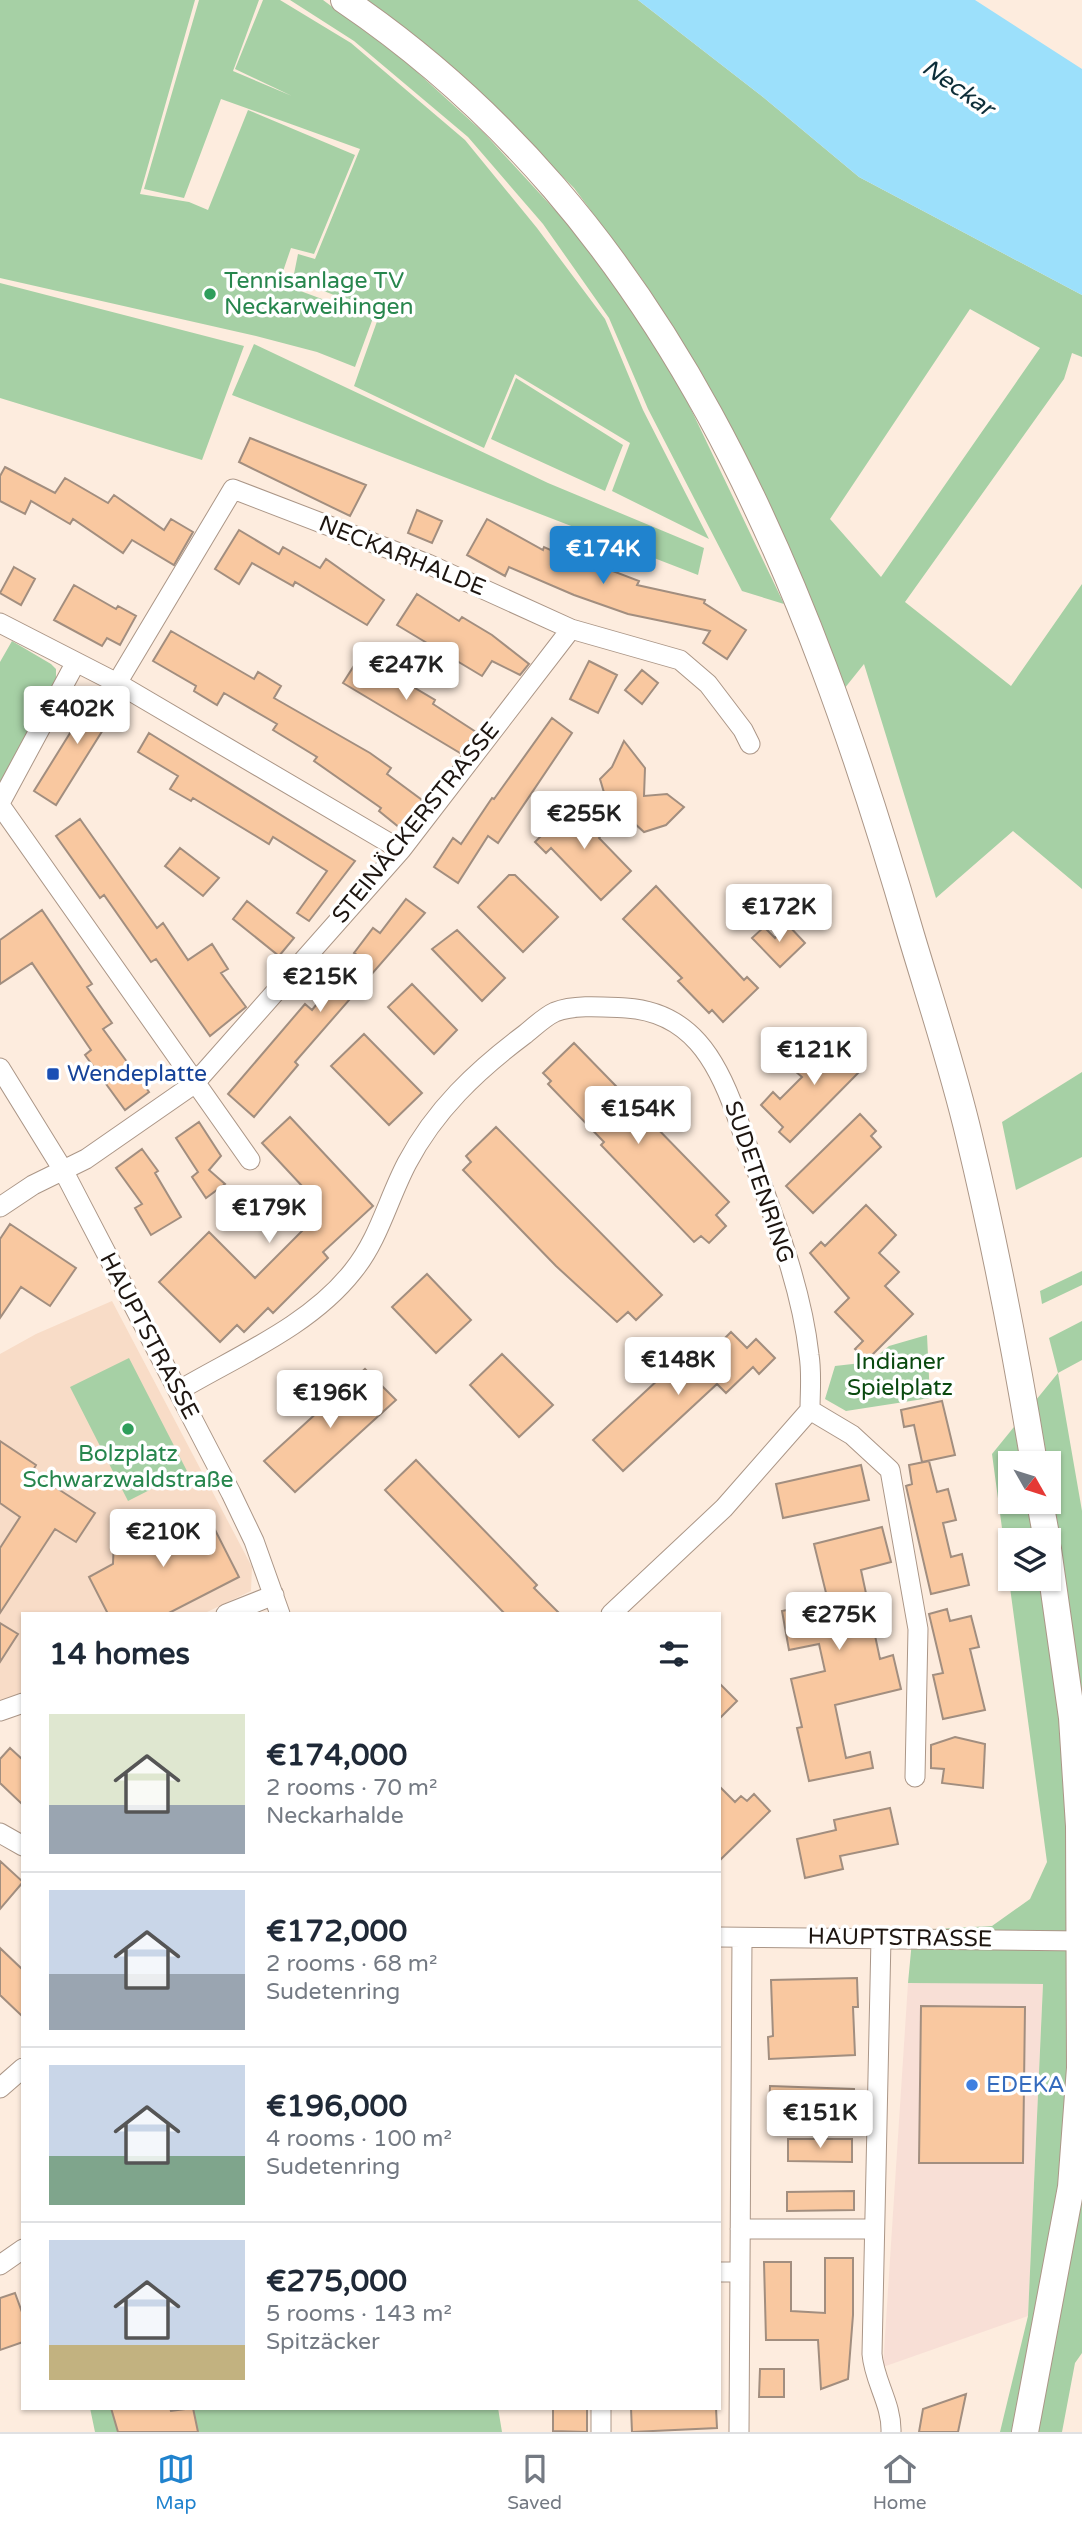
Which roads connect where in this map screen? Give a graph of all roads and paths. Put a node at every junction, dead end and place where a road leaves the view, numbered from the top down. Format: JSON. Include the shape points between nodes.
{"nodes":[{"id":1,"x":344,"y":0,"type":"edge"},
{"id":2,"x":0,"y":623,"type":"edge"},
{"id":3,"x":571,"y":629,"type":"junction"},
{"id":4,"x":76,"y":662,"type":"junction"},
{"id":5,"x":117,"y":683,"type":"junction"},
{"id":6,"x":750,"y":744,"type":"dead end"},
{"id":7,"x":0,"y":804,"type":"edge"},
{"id":8,"x":401,"y":850,"type":"junction"},
{"id":9,"x":0,"y":1068,"type":"edge"},
{"id":10,"x":194,"y":1084,"type":"junction"},
{"id":11,"x":250,"y":1160,"type":"dead end"},
{"id":12,"x":62,"y":1170,"type":"junction"},
{"id":13,"x":0,"y":1207,"type":"edge"},
{"id":14,"x":178,"y":1391,"type":"junction"},
{"id":15,"x":810,"y":1410,"type":"junction"},
{"id":16,"x":1032,"y":1451,"type":"edge"},
{"id":17,"x":1054,"y":1591,"type":"edge"},
{"id":18,"x":277,"y":1604,"type":"edge"},
{"id":19,"x":236,"y":1612,"type":"edge"},
{"id":20,"x":613,"y":1612,"type":"edge"},
{"id":21,"x":21,"y":1704,"type":"edge"},
{"id":22,"x":0,"y":1711,"type":"edge"},
{"id":23,"x":915,"y":1777,"type":"dead end"},
{"id":24,"x":0,"y":1833,"type":"edge"},
{"id":25,"x":21,"y":1845,"type":"edge"},
{"id":26,"x":721,"y":1937,"type":"edge"},
{"id":27,"x":742,"y":1938,"type":"junction"},
{"id":28,"x":881,"y":1938,"type":"junction"},
{"id":29,"x":1082,"y":1941,"type":"edge"},
{"id":30,"x":21,"y":2070,"type":"edge"},
{"id":31,"x":0,"y":2089,"type":"edge"},
{"id":32,"x":740,"y":2229,"type":"junction"},
{"id":33,"x":874,"y":2229,"type":"junction"},
{"id":34,"x":21,"y":2250,"type":"edge"},
{"id":35,"x":0,"y":2266,"type":"edge"},
{"id":36,"x":721,"y":2272,"type":"edge"},
{"id":37,"x":739,"y":2272,"type":"junction"},
{"id":38,"x":601,"y":2410,"type":"edge"},
{"id":39,"x":601,"y":2432,"type":"edge"},
{"id":40,"x":739,"y":2432,"type":"edge"},
{"id":41,"x":891,"y":2432,"type":"edge"},
{"id":42,"x":1025,"y":2432,"type":"edge"}],
"edges":[{"from":1,"to":16,"type":"main road","via":[[465,94],[551,182],[612,257],[676,353],[754,503],[804,613],[847,725],[905,913],[969,1132],[1006,1301]]},
{"from":2,"to":4,"type":"street"},
{"from":3,"to":5,"type":"street","name":"NECKARHALDE","via":[[428,564],[233,489]]},
{"from":3,"to":6,"type":"street","name":"NECKARHALDE","via":[[680,660],[708,684]]},
{"from":3,"to":8,"type":"street","name":"STEINÄCKERSTRASSE"},
{"from":4,"to":5,"type":"street"},
{"from":4,"to":7,"type":"street"},
{"from":5,"to":8,"type":"street"},
{"from":7,"to":10,"type":"street","via":[[125,978]]},
{"from":8,"to":10,"type":"street","name":"STEINÄCKERSTRASSE"},
{"from":9,"to":12,"type":"street","name":"HAUPTSTRASSE"},
{"from":10,"to":11,"type":"street"},
{"from":10,"to":12,"type":"street","name":"STEINÄCKERSTRASSE","via":[[86,1159]]},
{"from":12,"to":13,"type":"street","name":"STEINÄCKERSTRASSE"},
{"from":12,"to":14,"type":"street","name":"HAUPTSTRASSE"},
{"from":14,"to":15,"type":"street","name":"SUDETENRING","via":[[309,1315],[336,1290],[375,1238],[405,1165],[433,1117],[487,1063],[555,1012],[599,1006],[637,1009],[674,1020],[698,1042],[722,1076],[797,1290],[810,1356]]},
{"from":14,"to":18,"type":"street","name":"HAUPTSTRASSE","via":[[231,1493]]},
{"from":15,"to":20,"type":"street","via":[[724,1508]]},
{"from":15,"to":23,"type":"street","via":[[852,1435],[890,1470],[918,1629]]},
{"from":17,"to":29,"type":"main road","via":[[1072,1718]]},
{"from":18,"to":19,"type":"street"},
{"from":21,"to":22,"type":"street"},
{"from":24,"to":25,"type":"street"},
{"from":26,"to":27,"type":"street","name":"HAUPTSTRASSE"},
{"from":27,"to":28,"type":"street","name":"HAUPTSTRASSE"},
{"from":27,"to":32,"type":"street"},
{"from":28,"to":29,"type":"street","name":"HAUPTSTRASSE"},
{"from":28,"to":33,"type":"street"},
{"from":29,"to":42,"type":"main road","via":[[1080,2068],[1071,2187]]},
{"from":30,"to":31,"type":"street"},
{"from":32,"to":33,"type":"street"},
{"from":32,"to":37,"type":"street"},
{"from":33,"to":41,"type":"street","via":[[873,2367],[891,2416]]},
{"from":34,"to":35,"type":"street"},
{"from":36,"to":37,"type":"street"},
{"from":37,"to":40,"type":"street"},
{"from":38,"to":39,"type":"street"}]}
